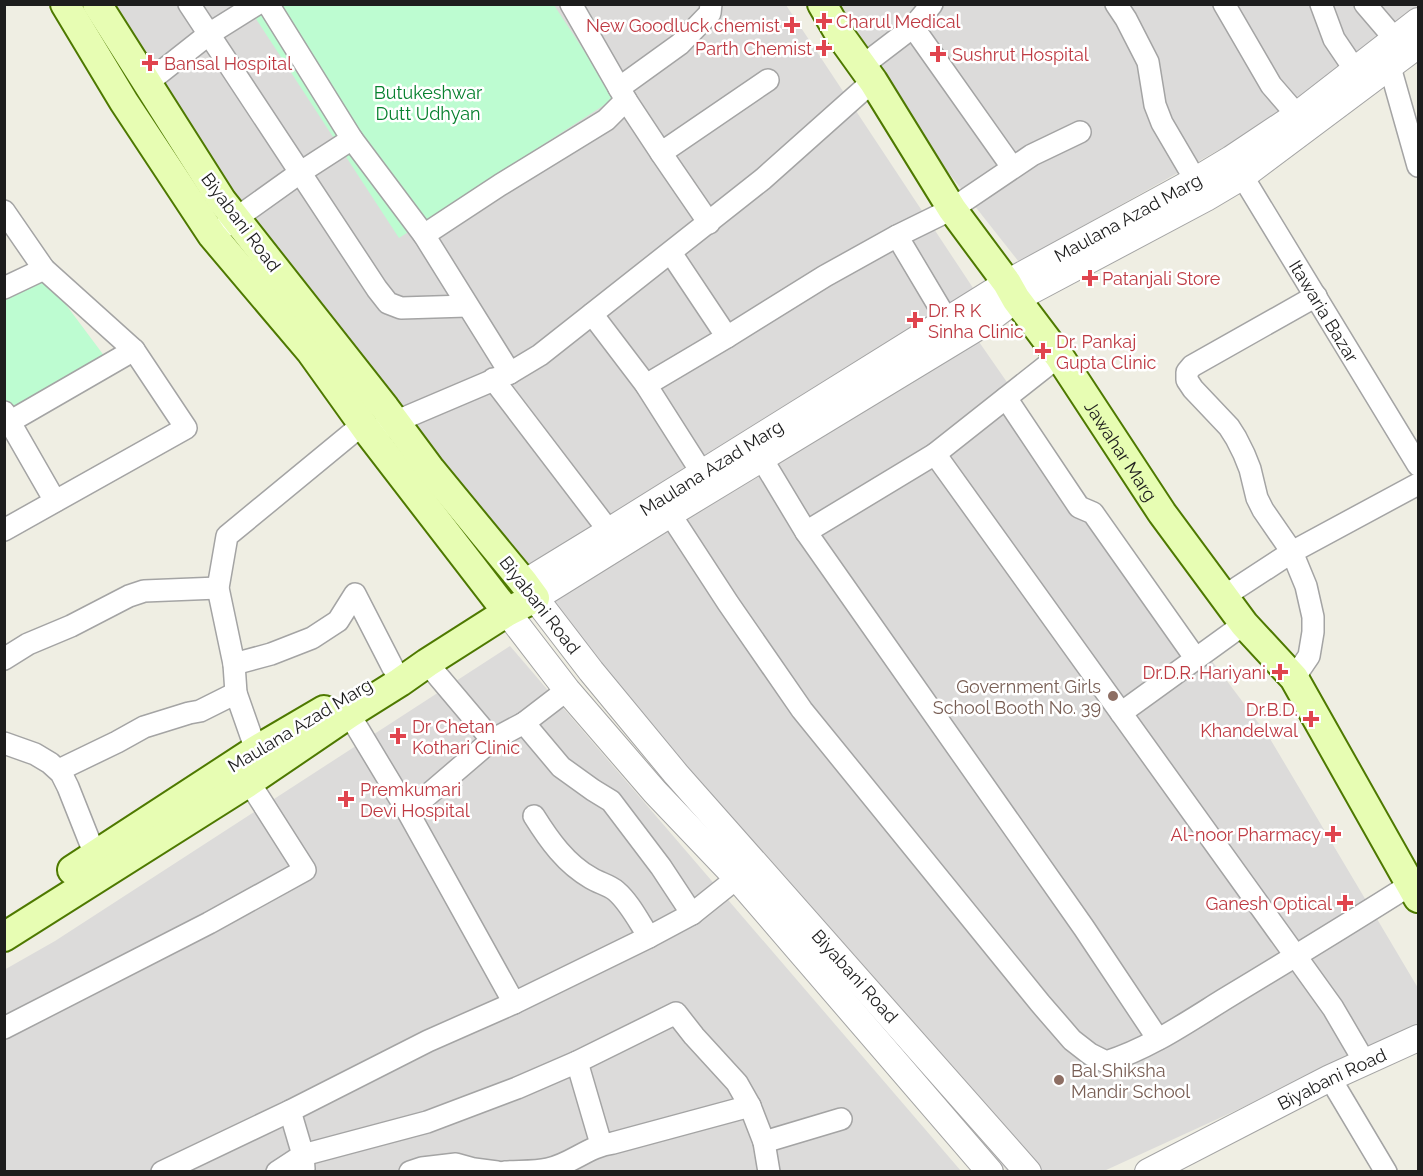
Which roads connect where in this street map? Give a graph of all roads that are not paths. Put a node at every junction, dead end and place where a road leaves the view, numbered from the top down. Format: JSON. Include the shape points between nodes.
{"nodes":[{"id":1,"x":65,"y":4,"type":"edge"},
{"id":2,"x":97,"y":4,"type":"edge"},
{"id":3,"x":189,"y":4,"type":"edge"},
{"id":4,"x":257,"y":4,"type":"edge"},
{"id":5,"x":268,"y":4,"type":"edge"},
{"id":6,"x":571,"y":4,"type":"edge"},
{"id":7,"x":711,"y":4,"type":"edge"},
{"id":8,"x":822,"y":4,"type":"edge"},
{"id":9,"x":932,"y":4,"type":"edge"},
{"id":10,"x":1116,"y":4,"type":"edge"},
{"id":11,"x":1224,"y":4,"type":"edge"},
{"id":12,"x":1321,"y":4,"type":"edge"},
{"id":13,"x":1365,"y":4,"type":"edge"},
{"id":14,"x":1419,"y":21,"type":"edge"},
{"id":15,"x":913,"y":27,"type":"junction"},
{"id":16,"x":209,"y":34,"type":"junction"},
{"id":17,"x":1407,"y":42,"type":"edge"},
{"id":18,"x":1390,"y":68,"type":"junction"},
{"id":19,"x":1355,"y":70,"type":"junction"},
{"id":20,"x":868,"y":74,"type":"junction"},
{"id":21,"x":768,"y":80,"type":"dead end"},
{"id":22,"x":147,"y":83,"type":"junction"},
{"id":23,"x":623,"y":94,"type":"junction"},
{"id":24,"x":1297,"y":115,"type":"junction"},
{"id":25,"x":1080,"y":132,"type":"dead end"},
{"id":26,"x":352,"y":139,"type":"junction"},
{"id":27,"x":661,"y":153,"type":"junction"},
{"id":28,"x":1419,"y":166,"type":"edge"},
{"id":29,"x":1012,"y":168,"type":"junction"},
{"id":30,"x":1237,"y":168,"type":"junction"},
{"id":31,"x":301,"y":172,"type":"junction"},
{"id":32,"x":1201,"y":189,"type":"junction"},
{"id":33,"x":952,"y":209,"type":"junction"},
{"id":34,"x":4,"y":210,"type":"edge"},
{"id":35,"x":236,"y":218,"type":"junction"},
{"id":36,"x":709,"y":223,"type":"junction"},
{"id":37,"x":212,"y":235,"type":"junction"},
{"id":38,"x":424,"y":235,"type":"junction"},
{"id":39,"x":897,"y":236,"type":"junction"},
{"id":40,"x":671,"y":253,"type":"junction"},
{"id":41,"x":44,"y":269,"type":"junction"},
{"id":42,"x":4,"y":288,"type":"edge"},
{"id":43,"x":1012,"y":291,"type":"junction"},
{"id":44,"x":1316,"y":296,"type":"junction"},
{"id":45,"x":467,"y":306,"type":"junction"},
{"id":46,"x":592,"y":314,"type":"junction"},
{"id":47,"x":947,"y":320,"type":"junction"},
{"id":48,"x":727,"y":337,"type":"junction"},
{"id":49,"x":134,"y":350,"type":"junction"},
{"id":50,"x":1059,"y":356,"type":"junction"},
{"id":51,"x":501,"y":376,"type":"junction"},
{"id":52,"x":646,"y":385,"type":"junction"},
{"id":53,"x":1006,"y":398,"type":"junction"},
{"id":54,"x":8,"y":417,"type":"edge"},
{"id":55,"x":395,"y":422,"type":"junction"},
{"id":56,"x":366,"y":428,"type":"junction"},
{"id":57,"x":935,"y":454,"type":"junction"},
{"id":58,"x":762,"y":459,"type":"junction"},
{"id":59,"x":1419,"y":465,"type":"edge"},
{"id":60,"x":702,"y":473,"type":"junction"},
{"id":61,"x":1419,"y":484,"type":"edge"},
{"id":62,"x":56,"y":501,"type":"junction"},
{"id":63,"x":670,"y":514,"type":"junction"},
{"id":64,"x":4,"y":530,"type":"edge"},
{"id":65,"x":609,"y":531,"type":"junction"},
{"id":66,"x":806,"y":532,"type":"junction"},
{"id":67,"x":1292,"y":552,"type":"junction"},
{"id":68,"x":218,"y":588,"type":"junction"},
{"id":69,"x":529,"y":590,"type":"junction"},
{"id":70,"x":1223,"y":597,"type":"junction"},
{"id":71,"x":502,"y":605,"type":"junction"},
{"id":72,"x":1244,"y":624,"type":"junction"},
{"id":73,"x":4,"y":659,"type":"edge"},
{"id":74,"x":1196,"y":659,"type":"junction"},
{"id":75,"x":427,"y":663,"type":"junction"},
{"id":76,"x":234,"y":664,"type":"junction"},
{"id":77,"x":393,"y":668,"type":"junction"},
{"id":78,"x":1294,"y":678,"type":"junction"},
{"id":79,"x":567,"y":690,"type":"junction"},
{"id":80,"x":236,"y":693,"type":"junction"},
{"id":81,"x":1121,"y":713,"type":"junction"},
{"id":82,"x":349,"y":714,"type":"junction"},
{"id":83,"x":524,"y":723,"type":"junction"},
{"id":84,"x":492,"y":740,"type":"junction"},
{"id":85,"x":4,"y":743,"type":"edge"},
{"id":86,"x":256,"y":750,"type":"junction"},
{"id":87,"x":58,"y":771,"type":"junction"},
{"id":88,"x":249,"y":782,"type":"junction"},
{"id":89,"x":408,"y":812,"type":"junction"},
{"id":90,"x":534,"y":816,"type":"dead end"},
{"id":91,"x":95,"y":855,"type":"junction"},
{"id":92,"x":737,"y":878,"type":"junction"},
{"id":93,"x":1414,"y":892,"type":"edge"},
{"id":94,"x":4,"y":913,"type":"edge"},
{"id":95,"x":692,"y":914,"type":"junction"},
{"id":96,"x":4,"y":937,"type":"edge"},
{"id":97,"x":650,"y":937,"type":"junction"},
{"id":98,"x":1296,"y":957,"type":"junction"},
{"id":99,"x":514,"y":1003,"type":"junction"},
{"id":100,"x":4,"y":1028,"type":"edge"},
{"id":101,"x":1419,"y":1038,"type":"edge"},
{"id":102,"x":1158,"y":1039,"type":"junction"},
{"id":103,"x":1364,"y":1061,"type":"junction"},
{"id":104,"x":577,"y":1062,"type":"junction"},
{"id":105,"x":1330,"y":1078,"type":"junction"},
{"id":106,"x":750,"y":1106,"type":"junction"},
{"id":107,"x":290,"y":1111,"type":"junction"},
{"id":108,"x":841,"y":1119,"type":"dead end"},
{"id":109,"x":764,"y":1142,"type":"junction"},
{"id":110,"x":601,"y":1144,"type":"junction"},
{"id":111,"x":304,"y":1163,"type":"edge"},
{"id":112,"x":162,"y":1172,"type":"edge"},
{"id":113,"x":277,"y":1172,"type":"edge"},
{"id":114,"x":410,"y":1172,"type":"edge"},
{"id":115,"x":497,"y":1172,"type":"edge"},
{"id":116,"x":506,"y":1172,"type":"edge"},
{"id":117,"x":769,"y":1172,"type":"edge"},
{"id":118,"x":990,"y":1172,"type":"edge"},
{"id":119,"x":1028,"y":1172,"type":"edge"},
{"id":120,"x":1148,"y":1172,"type":"edge"},
{"id":121,"x":1386,"y":1172,"type":"edge"}],
"edges":[{"from":1,"to":37,"type":"main road","name":"Biyabani Road"},
{"from":2,"to":22,"type":"main road","name":"Biyabani Road"},
{"from":3,"to":16,"type":"street"},
{"from":4,"to":16,"type":"street"},
{"from":5,"to":26,"type":"street"},
{"from":6,"to":23,"type":"street"},
{"from":7,"to":23,"type":"street","via":[[710,12],[680,44]]},
{"from":8,"to":20,"type":"main road","name":"Jawahar Marg"},
{"from":9,"to":15,"type":"street"},
{"from":10,"to":32,"type":"street","via":[[1148,62],[1162,123]]},
{"from":11,"to":24,"type":"street","via":[[1271,85]]},
{"from":12,"to":19,"type":"street","via":[[1334,39]]},
{"from":13,"to":17,"type":"street"},
{"from":14,"to":17,"type":"street","name":"Maulana Azad Marg"},
{"from":15,"to":20,"type":"street"},
{"from":15,"to":29,"type":"street"},
{"from":16,"to":22,"type":"street"},
{"from":16,"to":31,"type":"street"},
{"from":17,"to":18,"type":"street","name":"Maulana Azad Marg"},
{"from":17,"to":19,"type":"street","name":"Maulana Azad Marg"},
{"from":18,"to":28,"type":"street"},
{"from":18,"to":30,"type":"street","name":"Maulana Azad Marg"},
{"from":19,"to":24,"type":"street","name":"Maulana Azad Marg"},
{"from":20,"to":33,"type":"main road","name":"Jawahar Marg"},
{"from":20,"to":36,"type":"street","via":[[764,179]]},
{"from":21,"to":27,"type":"street"},
{"from":22,"to":35,"type":"main road","name":"Biyabani Road"},
{"from":23,"to":27,"type":"street"},
{"from":23,"to":38,"type":"street","via":[[606,120]]},
{"from":24,"to":30,"type":"street","name":"Maulana Azad Marg"},
{"from":25,"to":29,"type":"street"},
{"from":26,"to":31,"type":"street"},
{"from":26,"to":38,"type":"street"},
{"from":27,"to":36,"type":"street"},
{"from":29,"to":33,"type":"street"},
{"from":30,"to":32,"type":"street","name":"Maulana Azad Marg"},
{"from":30,"to":44,"type":"street","name":"Itawaria Bazar"},
{"from":31,"to":35,"type":"street"},
{"from":31,"to":45,"type":"street","via":[[388,303],[401,308]]},
{"from":32,"to":43,"type":"street","name":"Maulana Azad Marg"},
{"from":33,"to":39,"type":"street"},
{"from":33,"to":43,"type":"main road","name":"Jawahar Marg"},
{"from":34,"to":41,"type":"street"},
{"from":35,"to":37,"type":"street"},
{"from":35,"to":55,"type":"main road","name":"Biyabani Road"},
{"from":36,"to":40,"type":"street"},
{"from":37,"to":56,"type":"main road","name":"Biyabani Road","via":[[311,352]]},
{"from":38,"to":45,"type":"street"},
{"from":39,"to":47,"type":"street"},
{"from":39,"to":48,"type":"street"},
{"from":40,"to":46,"type":"street"},
{"from":40,"to":48,"type":"street"},
{"from":41,"to":42,"type":"street"},
{"from":41,"to":49,"type":"street"},
{"from":43,"to":47,"type":"street","name":"Maulana Azad Marg"},
{"from":43,"to":50,"type":"main road","name":"Jawahar Marg"},
{"from":43,"to":58,"type":"street","name":"Maulana Azad Marg","via":[[983,324]]},
{"from":44,"to":59,"type":"street","name":"Itawaria Bazar"},
{"from":44,"to":67,"type":"street","via":[[1187,372],[1192,389],[1236,438],[1245,454],[1257,498]]},
{"from":45,"to":51,"type":"street"},
{"from":46,"to":51,"type":"street","via":[[540,355]]},
{"from":46,"to":52,"type":"street"},
{"from":47,"to":60,"type":"street","name":"Maulana Azad Marg"},
{"from":48,"to":52,"type":"street"},
{"from":49,"to":54,"type":"street"},
{"from":49,"to":62,"type":"street","via":[[186,428]]},
{"from":50,"to":53,"type":"street"},
{"from":50,"to":70,"type":"main road","name":"Jawahar Marg","via":[[1162,513]]},
{"from":51,"to":55,"type":"street"},
{"from":51,"to":65,"type":"street"},
{"from":52,"to":60,"type":"street"},
{"from":53,"to":57,"type":"street"},
{"from":53,"to":74,"type":"street","via":[[1079,507],[1093,513]]},
{"from":54,"to":62,"type":"street"},
{"from":55,"to":56,"type":"street"},
{"from":55,"to":69,"type":"main road","name":"Biyabani Road"},
{"from":56,"to":68,"type":"street","via":[[227,537]]},
{"from":56,"to":71,"type":"main road","name":"Biyabani Road"},
{"from":57,"to":66,"type":"street"},
{"from":57,"to":81,"type":"street"},
{"from":58,"to":63,"type":"street","name":"Maulana Azad Marg"},
{"from":58,"to":66,"type":"street"},
{"from":60,"to":65,"type":"street","name":"Maulana Azad Marg"},
{"from":61,"to":67,"type":"street"},
{"from":62,"to":64,"type":"street"},
{"from":63,"to":69,"type":"street","name":"Maulana Azad Marg"},
{"from":63,"to":102,"type":"street","via":[[802,710],[1072,1040],[1106,1062],[1127,1056]]},
{"from":65,"to":69,"type":"street","name":"Maulana Azad Marg"},
{"from":66,"to":102,"type":"street"},
{"from":67,"to":70,"type":"street"},
{"from":67,"to":78,"type":"street","via":[[1308,594],[1313,624],[1309,656]]},
{"from":68,"to":73,"type":"street","via":[[144,591],[28,644]]},
{"from":68,"to":76,"type":"street"},
{"from":69,"to":71,"type":"main road","name":"Maulana Azad Marg"},
{"from":69,"to":119,"type":"street","name":"Biyabani Road","via":[[676,774]]},
{"from":70,"to":72,"type":"main road","name":"Jawahar Marg"},
{"from":71,"to":75,"type":"main road","name":"Maulana Azad Marg"},
{"from":71,"to":77,"type":"main road","name":"Maulana Azad Marg"},
{"from":71,"to":79,"type":"street","name":"Biyabani Road"},
{"from":72,"to":74,"type":"street"},
{"from":72,"to":78,"type":"main road","name":"Jawahar Marg"},
{"from":74,"to":81,"type":"street"},
{"from":75,"to":82,"type":"main road","name":"Maulana Azad Marg"},
{"from":75,"to":84,"type":"street"},
{"from":76,"to":77,"type":"street","via":[[312,638],[338,621],[354,594]]},
{"from":76,"to":80,"type":"street"},
{"from":77,"to":86,"type":"main road","name":"Maulana Azad Marg"},
{"from":78,"to":93,"type":"main road","name":"Jawahar Marg"},
{"from":79,"to":83,"type":"street"},
{"from":79,"to":92,"type":"street","name":"Biyabani Road"},
{"from":80,"to":86,"type":"street"},
{"from":80,"to":87,"type":"street","via":[[200,711],[144,728]]},
{"from":81,"to":98,"type":"street"},
{"from":82,"to":88,"type":"main road","name":"Maulana Azad Marg"},
{"from":82,"to":89,"type":"street"},
{"from":83,"to":84,"type":"street"},
{"from":83,"to":95,"type":"street","via":[[561,767],[611,801]]},
{"from":84,"to":89,"type":"street"},
{"from":85,"to":87,"type":"street","via":[[35,754]]},
{"from":86,"to":91,"type":"main road","name":"Maulana Azad Marg"},
{"from":87,"to":91,"type":"street"},
{"from":88,"to":96,"type":"main road","name":"Maulana Azad Marg"},
{"from":88,"to":100,"type":"street","via":[[305,870]]},
{"from":89,"to":99,"type":"street"},
{"from":90,"to":97,"type":"street","via":[[566,860],[616,890]]},
{"from":91,"to":94,"type":"main road","name":"Maulana Azad Marg"},
{"from":92,"to":95,"type":"street"},
{"from":92,"to":118,"type":"street","name":"Biyabani Road"},
{"from":93,"to":98,"type":"street"},
{"from":95,"to":97,"type":"street"},
{"from":97,"to":99,"type":"street"},
{"from":98,"to":102,"type":"street"},
{"from":98,"to":103,"type":"street","via":[[1334,1008]]},
{"from":99,"to":107,"type":"street","via":[[428,1041]]},
{"from":101,"to":103,"type":"street","name":"Biyabani Road"},
{"from":103,"to":105,"type":"street","name":"Biyabani Road"},
{"from":104,"to":106,"type":"street","via":[[676,1012],[737,1083]]},
{"from":104,"to":110,"type":"street"},
{"from":104,"to":111,"type":"street","via":[[427,1122]]},
{"from":105,"to":120,"type":"street","name":"Biyabani Road"},
{"from":105,"to":121,"type":"street"},
{"from":106,"to":109,"type":"street"},
{"from":106,"to":110,"type":"street"},
{"from":107,"to":111,"type":"street"},
{"from":107,"to":112,"type":"street"},
{"from":108,"to":109,"type":"street"},
{"from":109,"to":117,"type":"street"},
{"from":110,"to":116,"type":"street","via":[[548,1169]]},
{"from":111,"to":113,"type":"street"},
{"from":114,"to":115,"type":"street","via":[[456,1164]]}]}
